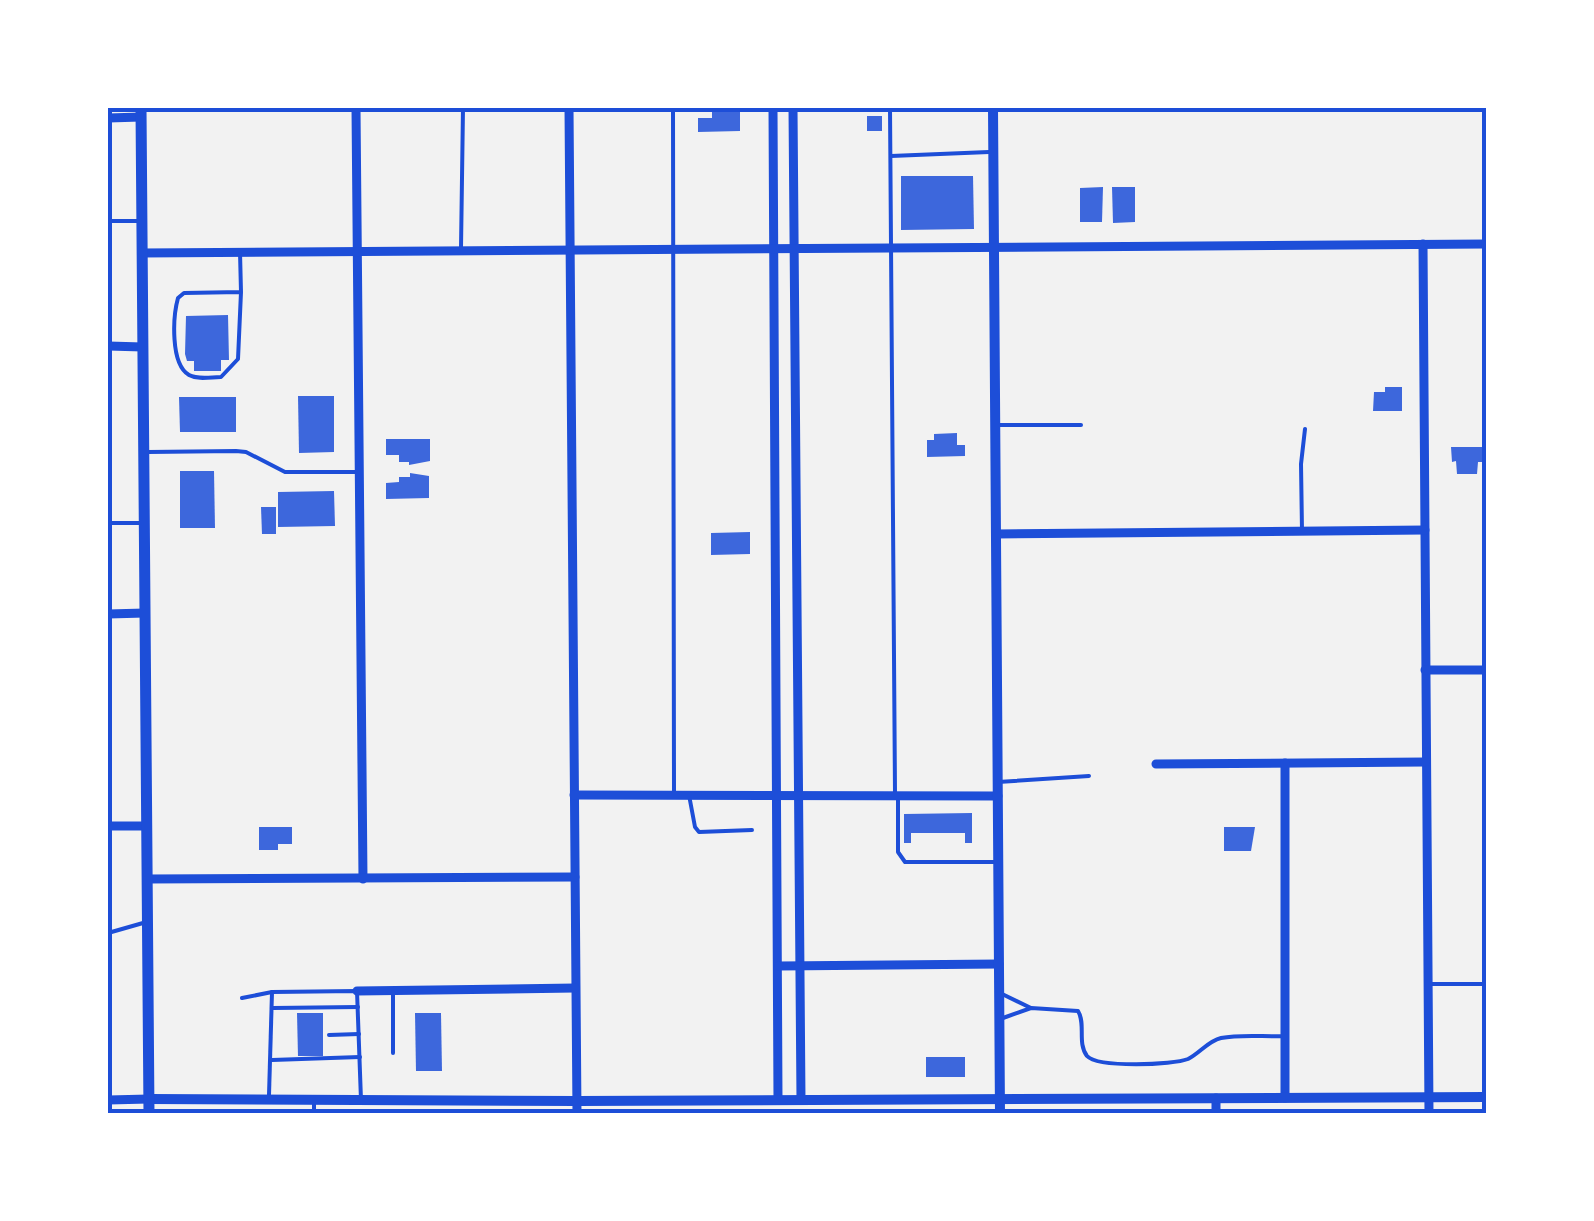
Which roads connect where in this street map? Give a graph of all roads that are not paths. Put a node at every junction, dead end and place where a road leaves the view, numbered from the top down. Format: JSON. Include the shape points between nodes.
{"nodes":[{"id":1,"x":356,"y":108,"type":"edge"},
{"id":2,"x":463,"y":108,"type":"edge"},
{"id":3,"x":569,"y":108,"type":"edge"},
{"id":4,"x":672,"y":108,"type":"edge"},
{"id":5,"x":773,"y":108,"type":"edge"},
{"id":6,"x":793,"y":108,"type":"edge"},
{"id":7,"x":890,"y":108,"type":"edge"},
{"id":8,"x":993,"y":108,"type":"edge"},
{"id":9,"x":141,"y":112,"type":"edge"},
{"id":10,"x":108,"y":118,"type":"edge"},
{"id":11,"x":994,"y":152,"type":"junction"},
{"id":12,"x":891,"y":156,"type":"junction"},
{"id":13,"x":108,"y":220,"type":"edge"},
{"id":14,"x":142,"y":221,"type":"junction"},
{"id":15,"x":1424,"y":244,"type":"junction"},
{"id":16,"x":1486,"y":244,"type":"edge"},
{"id":17,"x":774,"y":248,"type":"junction"},
{"id":18,"x":892,"y":248,"type":"junction"},
{"id":19,"x":994,"y":248,"type":"junction"},
{"id":20,"x":673,"y":249,"type":"junction"},
{"id":21,"x":794,"y":249,"type":"junction"},
{"id":22,"x":461,"y":250,"type":"junction"},
{"id":23,"x":570,"y":250,"type":"junction"},
{"id":24,"x":357,"y":251,"type":"junction"},
{"id":25,"x":240,"y":252,"type":"junction"},
{"id":26,"x":142,"y":253,"type":"junction"},
{"id":27,"x":241,"y":292,"type":"junction"},
{"id":28,"x":108,"y":346,"type":"edge"},
{"id":29,"x":143,"y":347,"type":"junction"},
{"id":30,"x":1081,"y":425,"type":"dead end"},
{"id":31,"x":996,"y":426,"type":"junction"},
{"id":32,"x":1305,"y":429,"type":"dead end"},
{"id":33,"x":144,"y":452,"type":"junction"},
{"id":34,"x":359,"y":472,"type":"junction"},
{"id":35,"x":144,"y":522,"type":"junction"},
{"id":36,"x":108,"y":523,"type":"edge"},
{"id":37,"x":1425,"y":530,"type":"junction"},
{"id":38,"x":1302,"y":532,"type":"junction"},
{"id":39,"x":996,"y":534,"type":"junction"},
{"id":40,"x":145,"y":613,"type":"junction"},
{"id":41,"x":108,"y":614,"type":"edge"},
{"id":42,"x":1426,"y":670,"type":"junction"},
{"id":43,"x":1486,"y":670,"type":"edge"},
{"id":44,"x":1426,"y":762,"type":"junction"},
{"id":45,"x":1285,"y":763,"type":"junction"},
{"id":46,"x":1156,"y":764,"type":"dead end"},
{"id":47,"x":1089,"y":776,"type":"dead end"},
{"id":48,"x":108,"y":780,"type":"edge"},
{"id":49,"x":998,"y":782,"type":"junction"},
{"id":50,"x":108,"y":789,"type":"edge"},
{"id":51,"x":574,"y":795,"type":"junction"},
{"id":52,"x":674,"y":795,"type":"junction"},
{"id":53,"x":689,"y":796,"type":"junction"},
{"id":54,"x":777,"y":796,"type":"junction"},
{"id":55,"x":798,"y":796,"type":"junction"},
{"id":56,"x":896,"y":796,"type":"junction"},
{"id":57,"x":998,"y":796,"type":"junction"},
{"id":58,"x":108,"y":826,"type":"edge"},
{"id":59,"x":146,"y":826,"type":"junction"},
{"id":60,"x":752,"y":830,"type":"dead end"},
{"id":61,"x":998,"y":862,"type":"junction"},
{"id":62,"x":575,"y":876,"type":"junction"},
{"id":63,"x":147,"y":879,"type":"junction"},
{"id":64,"x":363,"y":879,"type":"junction"},
{"id":65,"x":147,"y":922,"type":"junction"},
{"id":66,"x":108,"y":933,"type":"edge"},
{"id":67,"x":999,"y":964,"type":"junction"},
{"id":68,"x":778,"y":966,"type":"junction"},
{"id":69,"x":799,"y":966,"type":"junction"},
{"id":70,"x":1428,"y":984,"type":"junction"},
{"id":71,"x":1486,"y":984,"type":"edge"},
{"id":72,"x":575,"y":988,"type":"junction"},
{"id":73,"x":358,"y":991,"type":"junction"},
{"id":74,"x":393,"y":991,"type":"junction"},
{"id":75,"x":272,"y":992,"type":"junction"},
{"id":76,"x":1000,"y":993,"type":"junction"},
{"id":77,"x":242,"y":998,"type":"dead end"},
{"id":78,"x":358,"y":1007,"type":"junction"},
{"id":79,"x":272,"y":1008,"type":"junction"},
{"id":80,"x":1031,"y":1008,"type":"junction"},
{"id":81,"x":1000,"y":1018,"type":"junction"},
{"id":82,"x":359,"y":1034,"type":"junction"},
{"id":83,"x":329,"y":1035,"type":"dead end"},
{"id":84,"x":1285,"y":1036,"type":"junction"},
{"id":85,"x":392,"y":1053,"type":"dead end"},
{"id":86,"x":360,"y":1058,"type":"junction"},
{"id":87,"x":272,"y":1060,"type":"junction"},
{"id":88,"x":1486,"y":1097,"type":"edge"},
{"id":89,"x":1216,"y":1098,"type":"junction"},
{"id":90,"x":1285,"y":1098,"type":"junction"},
{"id":91,"x":1429,"y":1098,"type":"junction"},
{"id":92,"x":149,"y":1099,"type":"junction"},
{"id":93,"x":108,"y":1100,"type":"edge"},
{"id":94,"x":248,"y":1100,"type":"junction"},
{"id":95,"x":269,"y":1100,"type":"junction"},
{"id":96,"x":314,"y":1100,"type":"junction"},
{"id":97,"x":362,"y":1100,"type":"junction"},
{"id":98,"x":789,"y":1100,"type":"junction"},
{"id":99,"x":1000,"y":1100,"type":"junction"},
{"id":100,"x":577,"y":1108,"type":"edge"},
{"id":101,"x":149,"y":1114,"type":"edge"},
{"id":102,"x":249,"y":1114,"type":"edge"},
{"id":103,"x":314,"y":1114,"type":"edge"},
{"id":104,"x":789,"y":1114,"type":"edge"},
{"id":105,"x":1000,"y":1114,"type":"edge"},
{"id":106,"x":1216,"y":1114,"type":"edge"},
{"id":107,"x":1429,"y":1114,"type":"edge"}],
"edges":[{"from":1,"to":24,"type":"street"},
{"from":2,"to":22,"type":"lane"},
{"from":3,"to":23,"type":"street"},
{"from":4,"to":20,"type":"lane"},
{"from":5,"to":17,"type":"street"},
{"from":6,"to":21,"type":"street"},
{"from":7,"to":12,"type":"lane"},
{"from":8,"to":11,"type":"street"},
{"from":9,"to":10,"type":"street"},
{"from":9,"to":14,"type":"main road"},
{"from":11,"to":12,"type":"lane"},
{"from":11,"to":19,"type":"street"},
{"from":12,"to":18,"type":"lane"},
{"from":13,"to":14,"type":"lane"},
{"from":14,"to":26,"type":"main road"},
{"from":15,"to":16,"type":"street"},
{"from":15,"to":19,"type":"street"},
{"from":15,"to":37,"type":"street"},
{"from":17,"to":20,"type":"street"},
{"from":17,"to":21,"type":"street"},
{"from":17,"to":54,"type":"street"},
{"from":18,"to":19,"type":"street"},
{"from":18,"to":21,"type":"street"},
{"from":18,"to":56,"type":"lane"},
{"from":19,"to":31,"type":"street"},
{"from":20,"to":23,"type":"street"},
{"from":20,"to":52,"type":"lane"},
{"from":21,"to":55,"type":"street"},
{"from":22,"to":23,"type":"street"},
{"from":22,"to":24,"type":"street"},
{"from":23,"to":51,"type":"street"},
{"from":24,"to":25,"type":"street"},
{"from":24,"to":34,"type":"street"},
{"from":25,"to":26,"type":"street"},
{"from":25,"to":27,"type":"lane"},
{"from":26,"to":29,"type":"main road"},
{"from":27,"to":27,"type":"lane","via":[[184,293],[176,306],[178,360],[188,374],[226,374],[238,358]]},
{"from":28,"to":29,"type":"street"},
{"from":29,"to":33,"type":"main road"},
{"from":30,"to":31,"type":"lane"},
{"from":31,"to":39,"type":"street"},
{"from":32,"to":38,"type":"lane"},
{"from":33,"to":34,"type":"lane","via":[[236,451],[285,472]]},
{"from":33,"to":35,"type":"main road"},
{"from":34,"to":64,"type":"street"},
{"from":35,"to":36,"type":"lane"},
{"from":35,"to":40,"type":"main road"},
{"from":37,"to":38,"type":"street"},
{"from":37,"to":42,"type":"street"},
{"from":38,"to":39,"type":"street"},
{"from":39,"to":49,"type":"street"},
{"from":40,"to":41,"type":"street"},
{"from":40,"to":59,"type":"main road"},
{"from":42,"to":43,"type":"street"},
{"from":42,"to":44,"type":"street"},
{"from":44,"to":45,"type":"street"},
{"from":44,"to":70,"type":"street"},
{"from":45,"to":46,"type":"street"},
{"from":45,"to":84,"type":"street"},
{"from":47,"to":49,"type":"lane"},
{"from":48,"to":50,"type":"lane"},
{"from":49,"to":57,"type":"street"},
{"from":51,"to":52,"type":"street"},
{"from":51,"to":62,"type":"street"},
{"from":52,"to":53,"type":"street"},
{"from":53,"to":54,"type":"street"},
{"from":53,"to":60,"type":"lane","via":[[699,832]]},
{"from":54,"to":55,"type":"street"},
{"from":54,"to":68,"type":"street"},
{"from":55,"to":56,"type":"street"},
{"from":55,"to":69,"type":"street"},
{"from":56,"to":57,"type":"street"},
{"from":56,"to":61,"type":"lane","via":[[898,852],[905,862]]},
{"from":57,"to":61,"type":"street"},
{"from":58,"to":59,"type":"street"},
{"from":59,"to":63,"type":"main road"},
{"from":61,"to":67,"type":"street"},
{"from":62,"to":64,"type":"street"},
{"from":62,"to":72,"type":"street"},
{"from":63,"to":64,"type":"street"},
{"from":63,"to":65,"type":"main road"},
{"from":65,"to":66,"type":"lane"},
{"from":65,"to":92,"type":"main road"},
{"from":67,"to":69,"type":"street"},
{"from":67,"to":76,"type":"street"},
{"from":68,"to":69,"type":"street"},
{"from":68,"to":98,"type":"street"},
{"from":69,"to":98,"type":"street"},
{"from":70,"to":71,"type":"lane"},
{"from":70,"to":91,"type":"street"},
{"from":72,"to":74,"type":"street"},
{"from":72,"to":100,"type":"street"},
{"from":73,"to":74,"type":"street"},
{"from":73,"to":75,"type":"lane"},
{"from":73,"to":78,"type":"lane"},
{"from":74,"to":85,"type":"lane"},
{"from":75,"to":77,"type":"lane"},
{"from":75,"to":79,"type":"lane"},
{"from":76,"to":80,"type":"lane"},
{"from":76,"to":81,"type":"street"},
{"from":78,"to":79,"type":"lane"},
{"from":78,"to":82,"type":"lane"},
{"from":79,"to":87,"type":"lane"},
{"from":80,"to":81,"type":"lane"},
{"from":80,"to":84,"type":"lane","via":[[1078,1011],[1086,1053],[1106,1064],[1178,1062],[1219,1038]]},
{"from":81,"to":99,"type":"street"},
{"from":82,"to":83,"type":"lane"},
{"from":82,"to":86,"type":"lane"},
{"from":84,"to":90,"type":"street"},
{"from":86,"to":87,"type":"lane"},
{"from":86,"to":97,"type":"lane"},
{"from":87,"to":95,"type":"lane"},
{"from":88,"to":91,"type":"street"},
{"from":89,"to":90,"type":"street"},
{"from":89,"to":99,"type":"street"},
{"from":89,"to":106,"type":"street"},
{"from":90,"to":91,"type":"street"},
{"from":91,"to":107,"type":"street"},
{"from":92,"to":93,"type":"street"},
{"from":92,"to":94,"type":"street"},
{"from":92,"to":101,"type":"main road"},
{"from":94,"to":95,"type":"street"},
{"from":94,"to":102,"type":"lane"},
{"from":95,"to":96,"type":"street"},
{"from":96,"to":97,"type":"street"},
{"from":96,"to":103,"type":"lane"},
{"from":97,"to":100,"type":"street"},
{"from":98,"to":99,"type":"street"},
{"from":98,"to":100,"type":"street"},
{"from":98,"to":104,"type":"street"},
{"from":99,"to":105,"type":"street"}]}
